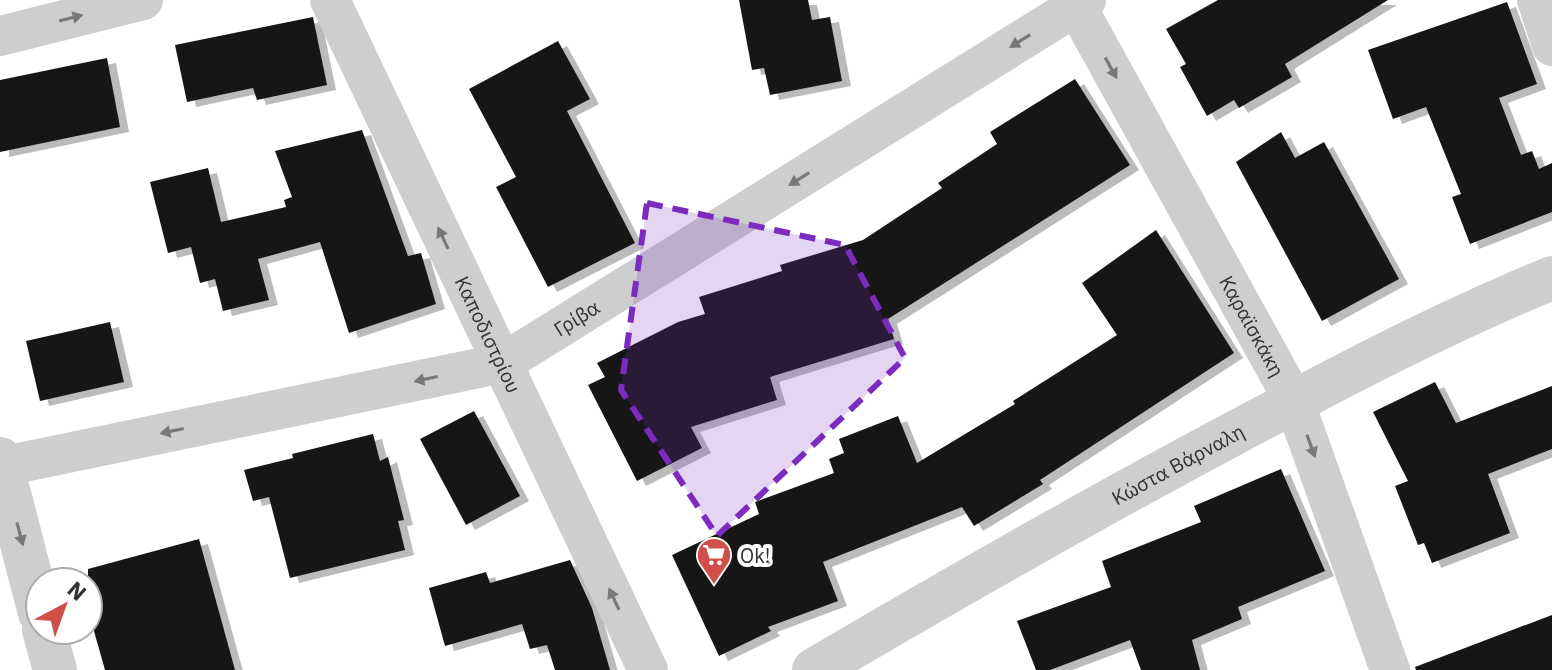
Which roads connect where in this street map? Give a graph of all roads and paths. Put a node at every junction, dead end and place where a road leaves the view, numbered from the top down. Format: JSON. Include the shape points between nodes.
{"nodes":[{"id":1,"x":143,"y":0,"type":"edge"},
{"id":2,"x":330,"y":0,"type":"edge"},
{"id":3,"x":1537,"y":0,"type":"edge"},
{"id":4,"x":1079,"y":2,"type":"edge"},
{"id":5,"x":0,"y":36,"type":"edge"},
{"id":6,"x":1552,"y":46,"type":"edge"},
{"id":7,"x":1552,"y":278,"type":"edge"},
{"id":8,"x":503,"y":363,"type":"junction"},
{"id":9,"x":1294,"y":401,"type":"junction"},
{"id":10,"x":1,"y":464,"type":"edge"},
{"id":11,"x":28,"y":566,"type":"edge"},
{"id":12,"x":48,"y":646,"type":"edge"},
{"id":13,"x":55,"y":670,"type":"edge"},
{"id":14,"x":648,"y":670,"type":"edge"},
{"id":15,"x":814,"y":670,"type":"edge"},
{"id":16,"x":1390,"y":670,"type":"edge"}],
"edges":[{"from":5,"to":1,"type":"street","one_way":true},
{"from":8,"to":2,"type":"street","name":"Καποδιστρίου","one_way":true},
{"from":3,"to":6,"type":"street"},
{"from":4,"to":8,"type":"street","name":"Γρίβα","one_way":true},
{"from":4,"to":9,"type":"street","name":"Καραϊσκάκη","one_way":true},
{"from":7,"to":9,"type":"street","name":"Κώστα Βάρναλη","via":[[1473,311]]},
{"from":8,"to":10,"type":"street","name":"Γρίβα","one_way":true},
{"from":14,"to":8,"type":"street","name":"Καποδιστρίου","one_way":true},
{"from":9,"to":15,"type":"street","name":"Κώστα Βάρναλη","via":[[1046,534]]},
{"from":9,"to":16,"type":"street","name":"Καραϊσκάκη","one_way":true},
{"from":10,"to":11,"type":"street","one_way":true},
{"from":12,"to":13,"type":"street"}]}
